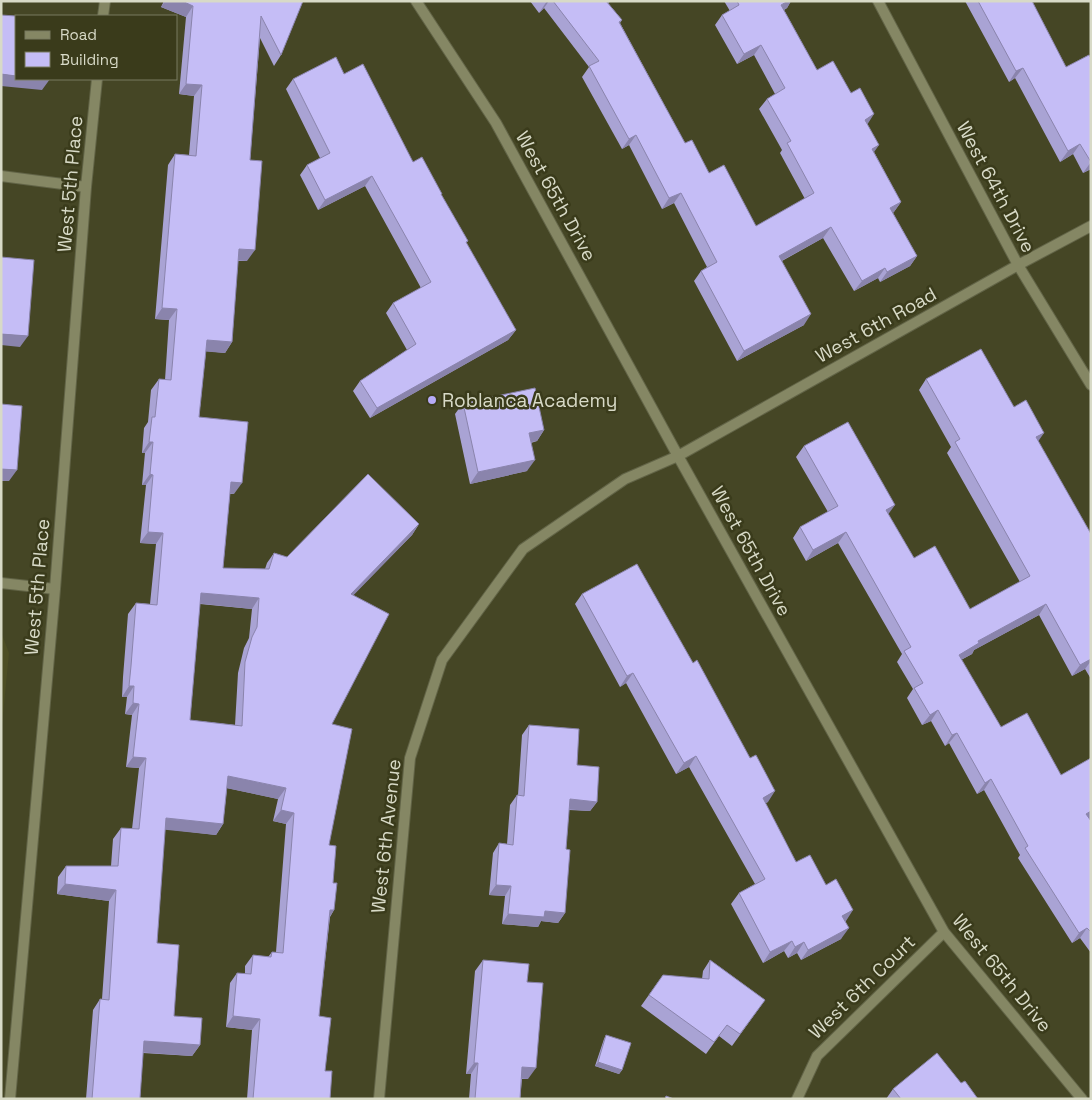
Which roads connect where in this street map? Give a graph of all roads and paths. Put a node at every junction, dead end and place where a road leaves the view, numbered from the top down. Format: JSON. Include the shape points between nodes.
{"nodes":[{"id":1,"x":105,"y":1,"type":"edge"},
{"id":2,"x":416,"y":1,"type":"edge"},
{"id":3,"x":878,"y":1,"type":"edge"},
{"id":4,"x":103,"y":15,"type":"edge"},
{"id":5,"x":97,"y":80,"type":"edge"},
{"id":6,"x":1,"y":176,"type":"edge"},
{"id":7,"x":86,"y":187,"type":"junction"},
{"id":8,"x":1091,"y":226,"type":"edge"},
{"id":9,"x":1018,"y":265,"type":"junction"},
{"id":10,"x":1091,"y":385,"type":"edge"},
{"id":11,"x":678,"y":456,"type":"junction"},
{"id":12,"x":1,"y":583,"type":"edge"},
{"id":13,"x":55,"y":589,"type":"junction"},
{"id":14,"x":944,"y":932,"type":"junction"},
{"id":15,"x":10,"y":1099,"type":"edge"},
{"id":16,"x":379,"y":1099,"type":"edge"},
{"id":17,"x":797,"y":1099,"type":"edge"},
{"id":18,"x":1082,"y":1099,"type":"edge"}],
"edges":[{"from":1,"to":4,"type":"street"},
{"from":2,"to":11,"type":"street","name":"West 65th Drive","via":[[496,123]]},
{"from":3,"to":9,"type":"street","name":"West 64th Drive"},
{"from":5,"to":7,"type":"street","name":"West 5th Place"},
{"from":6,"to":7,"type":"street"},
{"from":7,"to":13,"type":"street","name":"West 5th Place"},
{"from":8,"to":9,"type":"street","name":"West 6th Road"},
{"from":9,"to":10,"type":"street","name":"West 64th Drive"},
{"from":9,"to":11,"type":"street","name":"West 6th Road"},
{"from":11,"to":14,"type":"street","name":"West 65th Drive"},
{"from":11,"to":16,"type":"street","name":"West 6th Avenue","via":[[625,479],[523,549],[442,660],[410,758]]},
{"from":12,"to":13,"type":"street"},
{"from":13,"to":15,"type":"street","name":"West 5th Place"},
{"from":14,"to":17,"type":"street","name":"West 6th Court","via":[[817,1056]]},
{"from":14,"to":18,"type":"street","name":"West 65th Drive"}]}
